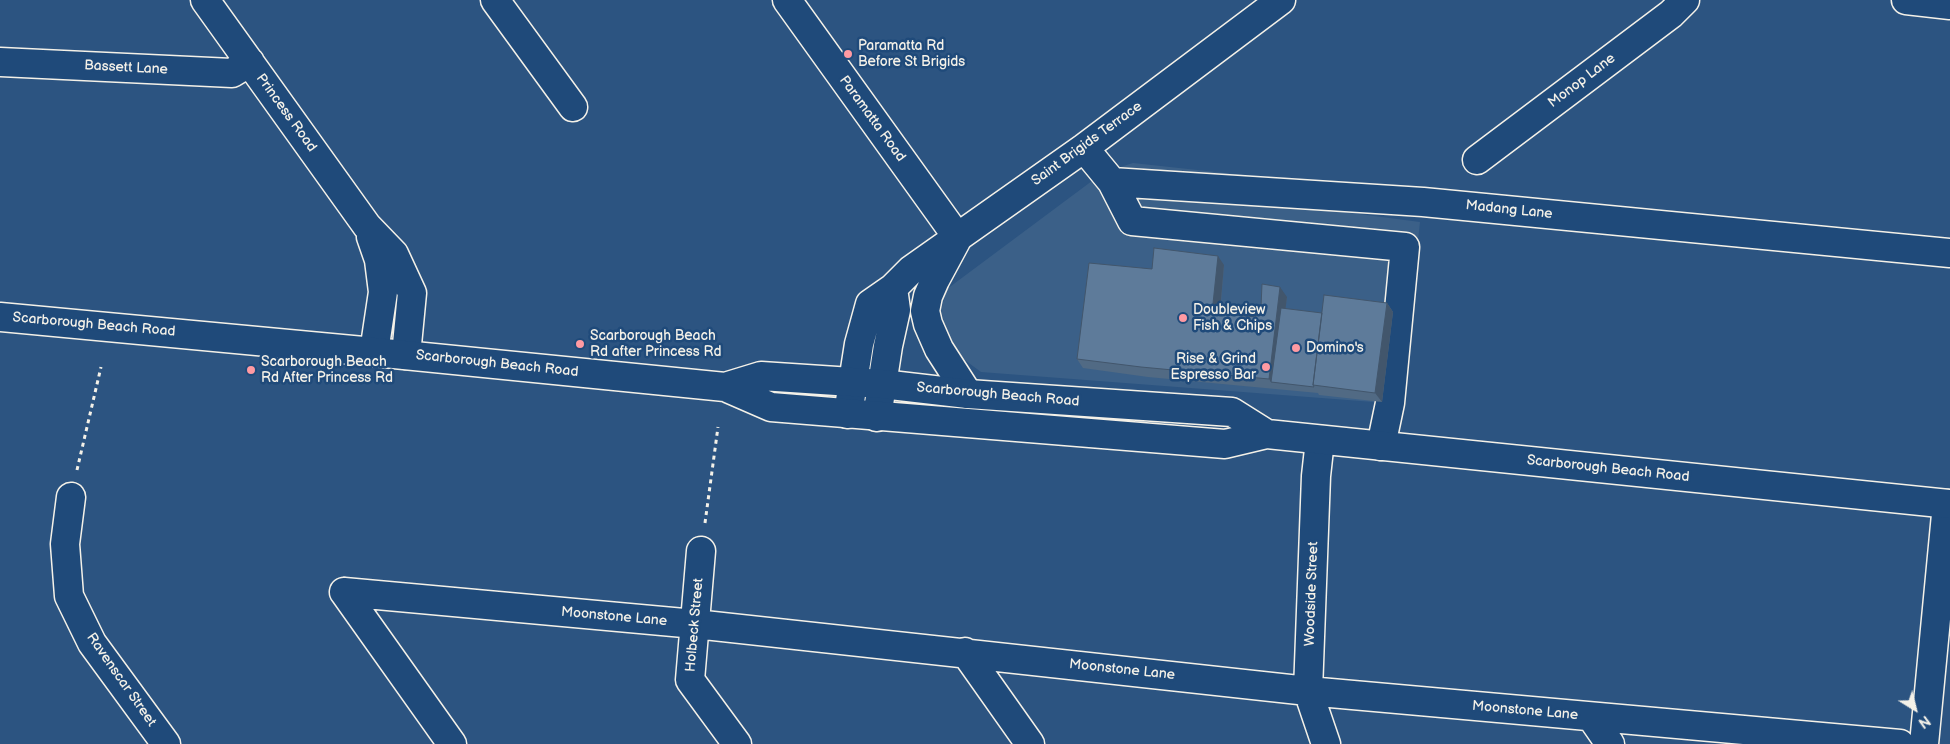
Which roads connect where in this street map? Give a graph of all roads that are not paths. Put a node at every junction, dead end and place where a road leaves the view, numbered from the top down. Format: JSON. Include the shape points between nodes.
{"nodes":[{"id":1,"x":205,"y":0,"type":"edge"},
{"id":2,"x":496,"y":0,"type":"edge"},
{"id":3,"x":787,"y":0,"type":"edge"},
{"id":4,"x":1281,"y":0,"type":"edge"},
{"id":5,"x":1685,"y":0,"type":"edge"},
{"id":6,"x":1906,"y":0,"type":"edge"},
{"id":7,"x":1950,"y":5,"type":"edge"},
{"id":8,"x":0,"y":62,"type":"edge"},
{"id":9,"x":250,"y":62,"type":"junction"},
{"id":10,"x":573,"y":107,"type":"dead end"},
{"id":11,"x":1084,"y":148,"type":"junction"},
{"id":12,"x":1477,"y":160,"type":"dead end"},
{"id":13,"x":1112,"y":182,"type":"junction"},
{"id":14,"x":367,"y":226,"type":"junction"},
{"id":15,"x":958,"y":238,"type":"junction"},
{"id":16,"x":1950,"y":253,"type":"edge"},
{"id":17,"x":893,"y":288,"type":"junction"},
{"id":18,"x":0,"y":317,"type":"edge"},
{"id":19,"x":374,"y":352,"type":"junction"},
{"id":20,"x":406,"y":355,"type":"junction"},
{"id":21,"x":852,"y":382,"type":"junction"},
{"id":22,"x":882,"y":384,"type":"junction"},
{"id":23,"x":724,"y":387,"type":"junction"},
{"id":24,"x":968,"y":394,"type":"junction"},
{"id":25,"x":848,"y":414,"type":"junction"},
{"id":26,"x":878,"y":417,"type":"junction"},
{"id":27,"x":1267,"y":434,"type":"junction"},
{"id":28,"x":1320,"y":440,"type":"junction"},
{"id":29,"x":1381,"y":446,"type":"junction"},
{"id":30,"x":70,"y":497,"type":"road end"},
{"id":31,"x":1948,"y":504,"type":"edge"},
{"id":32,"x":701,"y":551,"type":"road end"},
{"id":33,"x":695,"y":624,"type":"junction"},
{"id":34,"x":964,"y":652,"type":"junction"},
{"id":35,"x":1308,"y":691,"type":"junction"},
{"id":36,"x":1592,"y":718,"type":"junction"},
{"id":37,"x":166,"y":744,"type":"edge"},
{"id":38,"x":452,"y":744,"type":"edge"},
{"id":39,"x":737,"y":744,"type":"edge"},
{"id":40,"x":1030,"y":744,"type":"edge"},
{"id":41,"x":1326,"y":744,"type":"edge"},
{"id":42,"x":1610,"y":744,"type":"edge"},
{"id":43,"x":1900,"y":744,"type":"edge"},
{"id":44,"x":1924,"y":744,"type":"edge"}],
"edges":[{"from":1,"to":9,"type":"street","name":"Princess Road"},
{"from":2,"to":10,"type":"street"},
{"from":3,"to":15,"type":"street","name":"Paramatta Road"},
{"from":4,"to":11,"type":"street","name":"Saint Brigids Terrace"},
{"from":5,"to":12,"type":"street","name":"Monop Lane","via":[[1672,14]]},
{"from":6,"to":7,"type":"street"},
{"from":8,"to":9,"type":"street","name":"Bassett Lane","via":[[232,73]]},
{"from":9,"to":14,"type":"street","name":"Princess Road"},
{"from":11,"to":13,"type":"street"},
{"from":11,"to":15,"type":"street","name":"Saint Brigids Terrace"},
{"from":13,"to":16,"type":"street","name":"Madang Lane","via":[[1423,202]]},
{"from":13,"to":29,"type":"street","via":[[1132,221],[1405,246],[1390,403]]},
{"from":14,"to":19,"type":"street","name":"Princess Road","via":[[379,260],[383,292]]},
{"from":14,"to":20,"type":"street","name":"Princess Road","via":[[394,254],[412,292]]},
{"from":15,"to":17,"type":"street","name":"Saint Brigids Terrace","via":[[911,270]]},
{"from":15,"to":24,"type":"street","via":[[935,280],[925,311],[939,349]]},
{"from":17,"to":21,"type":"street","name":"Saint Brigids Terrace","via":[[870,304]]},
{"from":17,"to":22,"type":"street","via":[[896,310]]},
{"from":18,"to":19,"type":"street","name":"Scarborough Beach Road"},
{"from":19,"to":20,"type":"street","name":"Scarborough Beach Road"},
{"from":20,"to":23,"type":"street","name":"Scarborough Beach Road"},
{"from":21,"to":22,"type":"street","name":"Scarborough Beach Road"},
{"from":21,"to":23,"type":"street","name":"Scarborough Beach Road","via":[[761,376]]},
{"from":21,"to":25,"type":"street","name":"Saint Brigids Terrace"},
{"from":22,"to":24,"type":"street","name":"Scarborough Beach Road"},
{"from":22,"to":26,"type":"street"},
{"from":23,"to":25,"type":"street","name":"Scarborough Beach Road","via":[[771,407]]},
{"from":24,"to":27,"type":"street","name":"Scarborough Beach Road","via":[[1232,412]]},
{"from":25,"to":26,"type":"street","name":"Scarborough Beach Road"},
{"from":26,"to":27,"type":"street","name":"Scarborough Beach Road","via":[[1225,444]]},
{"from":27,"to":28,"type":"street","name":"Scarborough Beach Road"},
{"from":28,"to":29,"type":"street","name":"Scarborough Beach Road"},
{"from":28,"to":35,"type":"street","name":"Woodside Street"},
{"from":29,"to":31,"type":"street","name":"Scarborough Beach Road"},
{"from":30,"to":37,"type":"street","name":"Ravenscar Street","via":[[65,544],[69,596],[92,643]]},
{"from":31,"to":44,"type":"street"},
{"from":32,"to":33,"type":"street","name":"Holbeck Street"},
{"from":33,"to":34,"type":"street","name":"Moonstone Lane"},
{"from":33,"to":38,"type":"street","name":"Moonstone Lane","via":[[344,592]]},
{"from":33,"to":39,"type":"street","name":"Holbeck Street","via":[[690,680]]},
{"from":34,"to":35,"type":"street","name":"Moonstone Lane"},
{"from":34,"to":40,"type":"street"},
{"from":35,"to":36,"type":"street","name":"Moonstone Lane"},
{"from":35,"to":41,"type":"street","name":"Woodside Street"},
{"from":36,"to":42,"type":"street"},
{"from":36,"to":43,"type":"street","name":"Moonstone Lane"}]}
